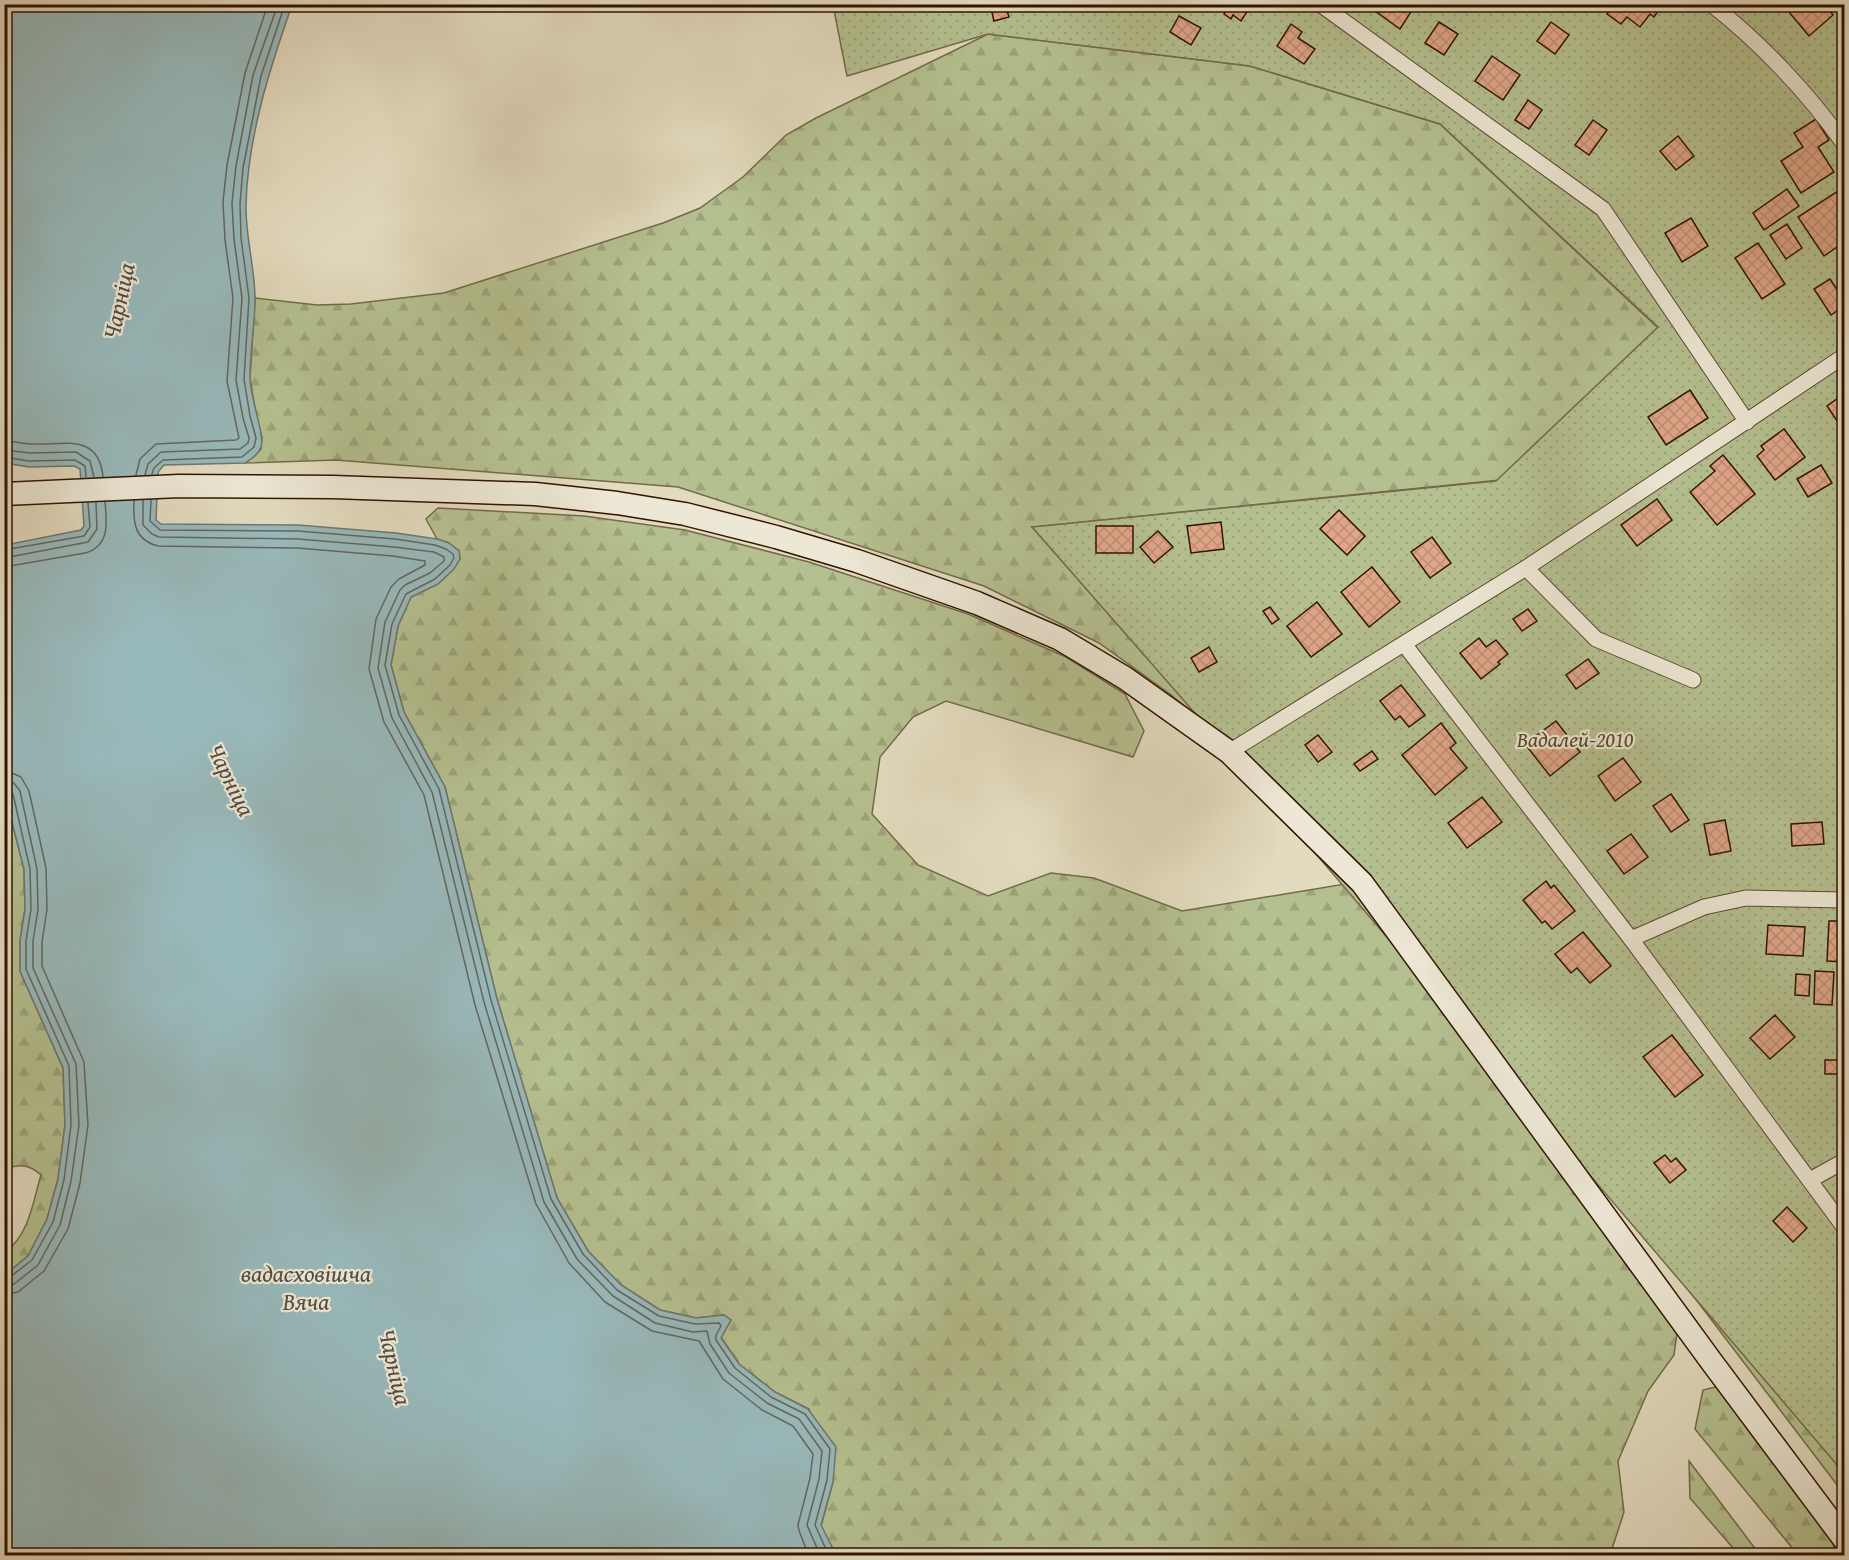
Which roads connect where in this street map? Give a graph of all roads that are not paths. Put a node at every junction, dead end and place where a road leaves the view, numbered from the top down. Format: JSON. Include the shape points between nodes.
{"nodes":[{"id":1,"x":1320,"y":4,"type":"edge"},
{"id":2,"x":1711,"y":4,"type":"edge"},
{"id":3,"x":1845,"y":144,"type":"edge"},
{"id":4,"x":1845,"y":356,"type":"edge"},
{"id":5,"x":1747,"y":422,"type":"junction"},
{"id":6,"x":4,"y":494,"type":"edge"},
{"id":7,"x":1526,"y":568,"type":"junction"},
{"id":8,"x":1404,"y":644,"type":"junction"},
{"id":9,"x":1694,"y":680,"type":"dead end"},
{"id":10,"x":1229,"y":752,"type":"junction"},
{"id":11,"x":1845,"y":900,"type":"edge"},
{"id":12,"x":1631,"y":939,"type":"junction"},
{"id":13,"x":1845,"y":1161,"type":"edge"},
{"id":14,"x":1810,"y":1180,"type":"junction"},
{"id":15,"x":1845,"y":1227,"type":"edge"},
{"id":16,"x":1845,"y":1539,"type":"edge"}],
"edges":[{"from":1,"to":5,"type":"street","via":[[1603,209]]},
{"from":2,"to":3,"type":"street","via":[[1749,36],[1825,116]]},
{"from":4,"to":5,"type":"street"},
{"from":5,"to":7,"type":"street"},
{"from":6,"to":10,"type":"street","via":[[179,486],[333,487],[535,494],[685,514],[858,561],[977,603],[1060,639],[1125,678]]},
{"from":7,"to":8,"type":"street"},
{"from":7,"to":9,"type":"street","via":[[1596,639]]},
{"from":8,"to":10,"type":"street"},
{"from":8,"to":12,"type":"street"},
{"from":10,"to":16,"type":"street","via":[[1362,883]]},
{"from":11,"to":12,"type":"street","via":[[1746,898],[1704,907]]},
{"from":12,"to":14,"type":"street"},
{"from":13,"to":14,"type":"street"},
{"from":14,"to":15,"type":"street"}]}
